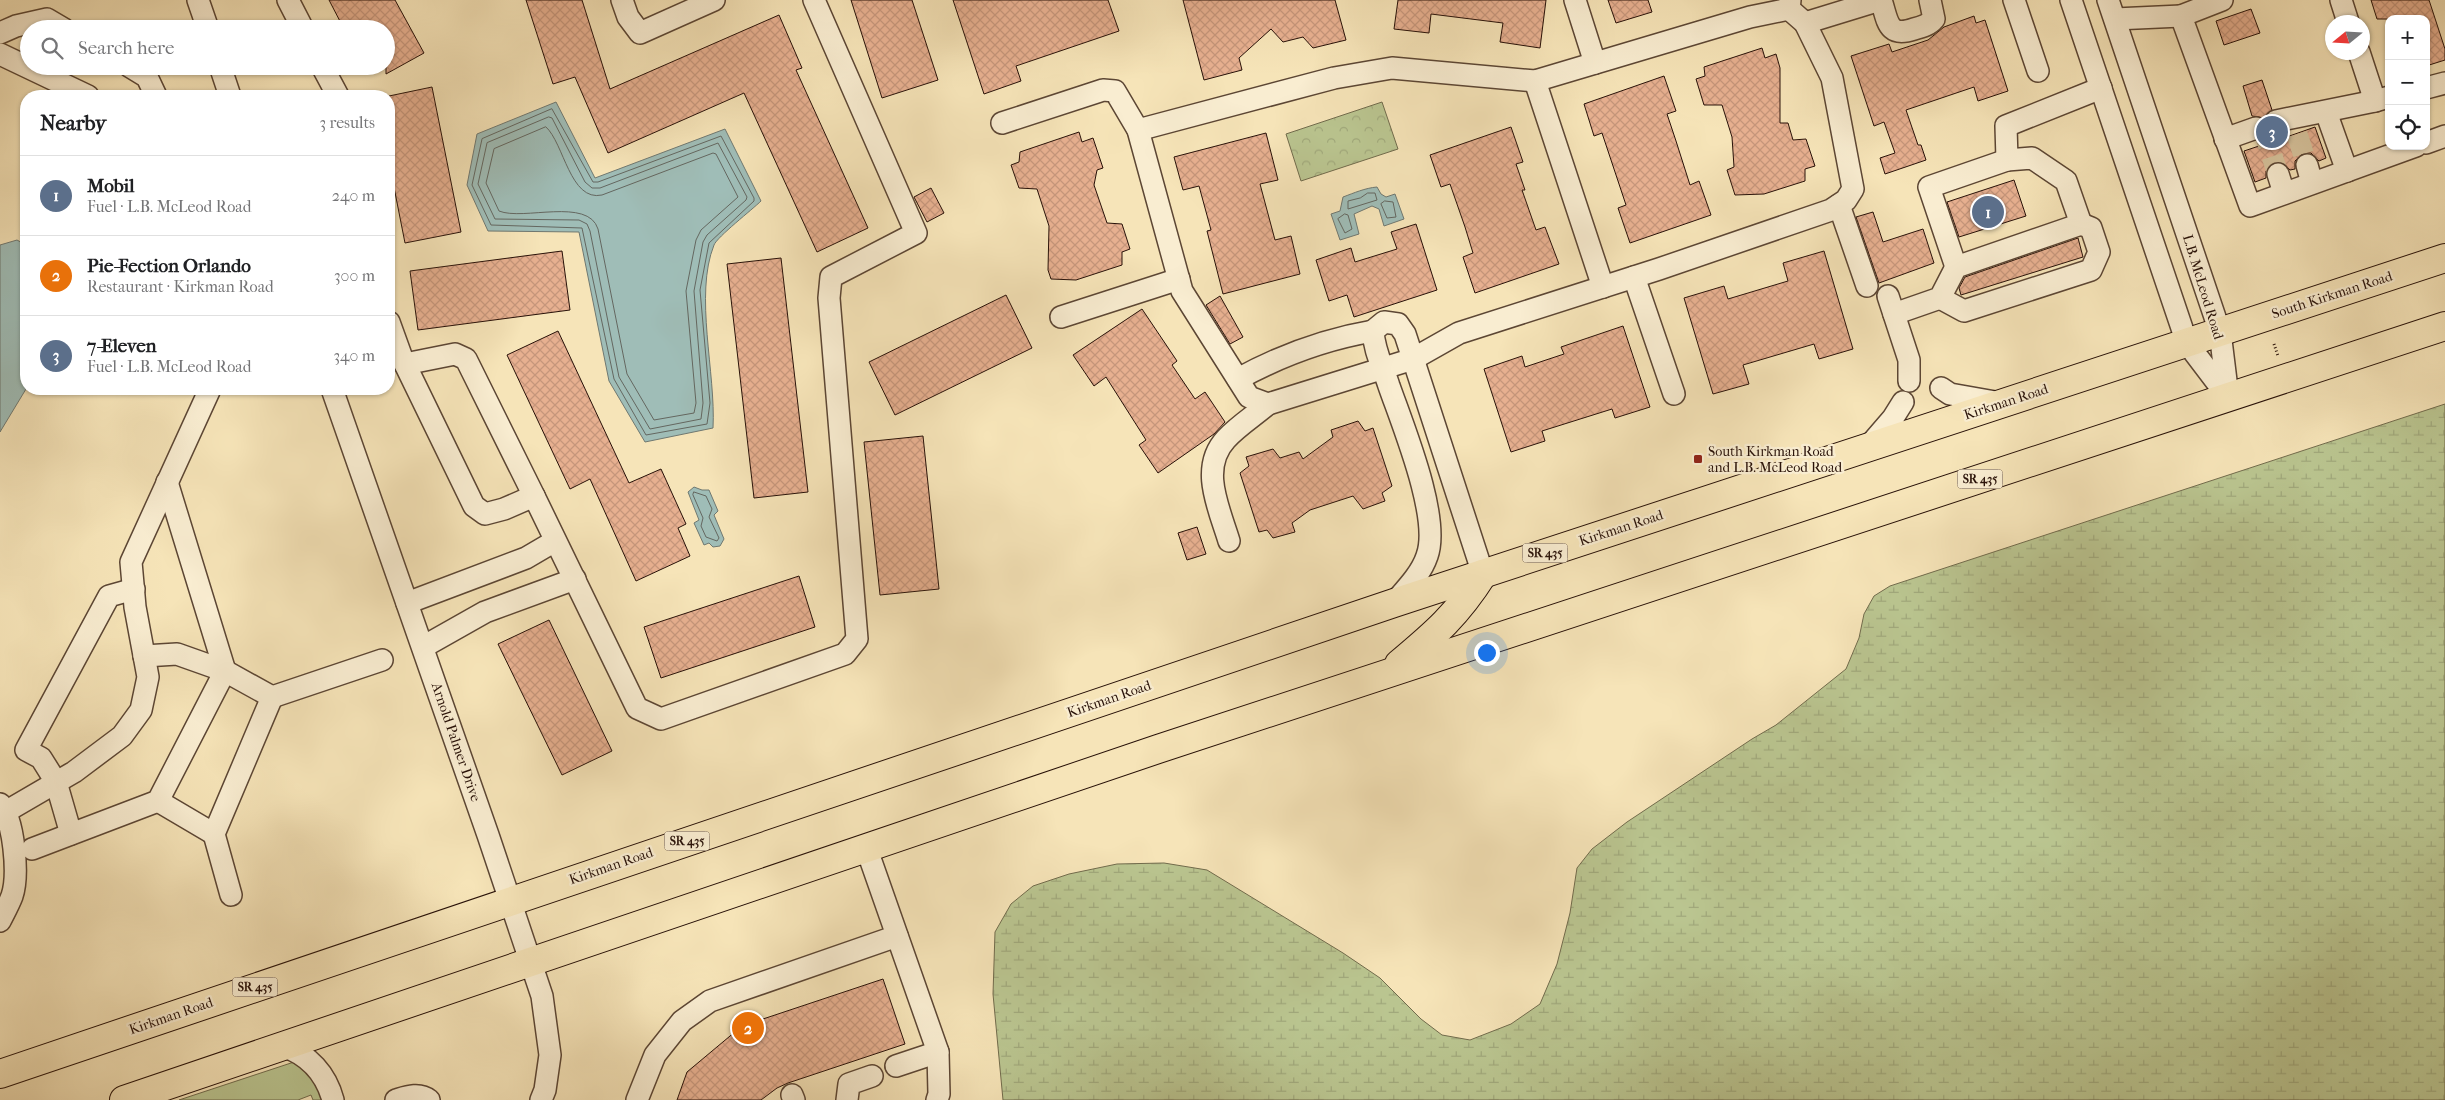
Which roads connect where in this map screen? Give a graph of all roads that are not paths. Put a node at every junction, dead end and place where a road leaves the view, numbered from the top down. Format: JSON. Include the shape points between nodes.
{"nodes":[{"id":1,"x":198,"y":0,"type":"edge"},
{"id":2,"x":288,"y":0,"type":"edge"},
{"id":3,"x":622,"y":0,"type":"edge"},
{"id":4,"x":714,"y":0,"type":"edge"},
{"id":5,"x":814,"y":0,"type":"edge"},
{"id":6,"x":1575,"y":0,"type":"edge"},
{"id":7,"x":1880,"y":0,"type":"edge"},
{"id":8,"x":1930,"y":0,"type":"edge"},
{"id":9,"x":2014,"y":0,"type":"edge"},
{"id":10,"x":2071,"y":0,"type":"edge"},
{"id":11,"x":2341,"y":0,"type":"edge"},
{"id":12,"x":2212,"y":2,"type":"edge"},
{"id":13,"x":1790,"y":4,"type":"edge"},
{"id":14,"x":682,"y":6,"type":"edge"},
{"id":15,"x":2112,"y":9,"type":"edge"},
{"id":16,"x":2346,"y":15,"type":"edge"},
{"id":17,"x":2181,"y":16,"type":"junction"},
{"id":18,"x":205,"y":20,"type":"edge"},
{"id":19,"x":298,"y":20,"type":"edge"},
{"id":20,"x":1805,"y":23,"type":"junction"},
{"id":21,"x":20,"y":25,"type":"edge"},
{"id":22,"x":0,"y":33,"type":"edge"},
{"id":23,"x":0,"y":54,"type":"edge"},
{"id":24,"x":2362,"y":60,"type":"edge"},
{"id":25,"x":1595,"y":63,"type":"junction"},
{"id":26,"x":20,"y":64,"type":"edge"},
{"id":27,"x":2038,"y":71,"type":"dead end"},
{"id":28,"x":44,"y":75,"type":"edge"},
{"id":29,"x":145,"y":75,"type":"edge"},
{"id":30,"x":223,"y":75,"type":"edge"},
{"id":31,"x":326,"y":75,"type":"edge"},
{"id":32,"x":1535,"y":81,"type":"junction"},
{"id":33,"x":2445,"y":83,"type":"edge"},
{"id":34,"x":2430,"y":87,"type":"edge"},
{"id":35,"x":2101,"y":88,"type":"junction"},
{"id":36,"x":75,"y":90,"type":"edge"},
{"id":37,"x":153,"y":90,"type":"edge"},
{"id":38,"x":228,"y":90,"type":"edge"},
{"id":39,"x":333,"y":90,"type":"edge"},
{"id":40,"x":2382,"y":99,"type":"edge"},
{"id":41,"x":2326,"y":112,"type":"junction"},
{"id":42,"x":1002,"y":123,"type":"dead end"},
{"id":43,"x":1138,"y":130,"type":"junction"},
{"id":44,"x":2445,"y":136,"type":"edge"},
{"id":45,"x":2225,"y":139,"type":"junction"},
{"id":46,"x":2430,"y":142,"type":"edge"},
{"id":47,"x":2405,"y":150,"type":"edge"},
{"id":48,"x":2007,"y":160,"type":"junction"},
{"id":49,"x":2347,"y":171,"type":"junction"},
{"id":50,"x":1839,"y":205,"type":"junction"},
{"id":51,"x":2081,"y":224,"type":"junction"},
{"id":52,"x":2445,"y":258,"type":"edge"},
{"id":53,"x":1956,"y":267,"type":"junction"},
{"id":54,"x":1634,"y":277,"type":"junction"},
{"id":55,"x":1179,"y":279,"type":"junction"},
{"id":56,"x":1867,"y":286,"type":"dead end"},
{"id":57,"x":1603,"y":287,"type":"junction"},
{"id":58,"x":1940,"y":298,"type":"junction"},
{"id":59,"x":1061,"y":317,"type":"dead end"},
{"id":60,"x":2445,"y":326,"type":"edge"},
{"id":61,"x":1374,"y":331,"type":"junction"},
{"id":62,"x":2220,"y":332,"type":"junction"},
{"id":63,"x":395,"y":338,"type":"edge"},
{"id":64,"x":2187,"y":343,"type":"junction"},
{"id":65,"x":1413,"y":359,"type":"junction"},
{"id":66,"x":405,"y":364,"type":"junction"},
{"id":67,"x":1384,"y":369,"type":"junction"},
{"id":68,"x":1914,"y":372,"type":"dead end"},
{"id":69,"x":1238,"y":379,"type":"junction"},
{"id":70,"x":1941,"y":388,"type":"dead end"},
{"id":71,"x":1674,"y":394,"type":"dead end"},
{"id":72,"x":207,"y":395,"type":"edge"},
{"id":73,"x":334,"y":395,"type":"edge"},
{"id":74,"x":2228,"y":397,"type":"junction"},
{"id":75,"x":1903,"y":402,"type":"dead end"},
{"id":76,"x":2003,"y":403,"type":"junction"},
{"id":77,"x":1268,"y":404,"type":"junction"},
{"id":78,"x":1868,"y":447,"type":"junction"},
{"id":79,"x":167,"y":482,"type":"junction"},
{"id":80,"x":534,"y":496,"type":"junction"},
{"id":81,"x":555,"y":541,"type":"junction"},
{"id":82,"x":1229,"y":541,"type":"dead end"},
{"id":83,"x":1482,"y":574,"type":"junction"},
{"id":84,"x":575,"y":579,"type":"junction"},
{"id":85,"x":134,"y":589,"type":"junction"},
{"id":86,"x":407,"y":603,"type":"junction"},
{"id":87,"x":1394,"y":603,"type":"junction"},
{"id":88,"x":423,"y":647,"type":"junction"},
{"id":89,"x":144,"y":656,"type":"junction"},
{"id":90,"x":382,"y":660,"type":"dead end"},
{"id":91,"x":225,"y":671,"type":"junction"},
{"id":92,"x":1386,"y":674,"type":"junction"},
{"id":93,"x":272,"y":698,"type":"junction"},
{"id":94,"x":56,"y":782,"type":"junction"},
{"id":95,"x":158,"y":802,"type":"junction"},
{"id":96,"x":2,"y":809,"type":"edge"},
{"id":97,"x":71,"y":834,"type":"junction"},
{"id":98,"x":214,"y":834,"type":"junction"},
{"id":99,"x":866,"y":847,"type":"junction"},
{"id":100,"x":32,"y":849,"type":"dead end"},
{"id":101,"x":231,"y":895,"type":"dead end"},
{"id":102,"x":510,"y":900,"type":"junction"},
{"id":103,"x":0,"y":921,"type":"edge"},
{"id":104,"x":897,"y":936,"type":"junction"},
{"id":105,"x":530,"y":961,"type":"junction"},
{"id":106,"x":283,"y":1046,"type":"junction"},
{"id":107,"x":938,"y":1052,"type":"junction"},
{"id":108,"x":896,"y":1066,"type":"dead end"},
{"id":109,"x":0,"y":1074,"type":"edge"},
{"id":110,"x":872,"y":1076,"type":"dead end"},
{"id":111,"x":124,"y":1100,"type":"edge"},
{"id":112,"x":333,"y":1100,"type":"edge"},
{"id":113,"x":396,"y":1100,"type":"edge"},
{"id":114,"x":428,"y":1100,"type":"edge"},
{"id":115,"x":541,"y":1100,"type":"edge"},
{"id":116,"x":637,"y":1100,"type":"edge"},
{"id":117,"x":847,"y":1100,"type":"edge"},
{"id":118,"x":937,"y":1100,"type":"edge"}],
"edges":[{"from":1,"to":18,"type":"street"},
{"from":2,"to":19,"type":"street"},
{"from":3,"to":14,"type":"street","via":[[628,17],[640,32]]},
{"from":4,"to":14,"type":"street"},
{"from":5,"to":84,"type":"street","via":[[916,234],[831,277],[829,298],[857,639],[845,654],[660,719],[637,708]]},
{"from":6,"to":25,"type":"street"},
{"from":7,"to":8,"type":"street","via":[[1889,26],[1900,34],[1930,24],[1934,19]]},
{"from":7,"to":20,"type":"street"},
{"from":9,"to":27,"type":"street"},
{"from":10,"to":35,"type":"street","name":"L.B. McLeod Road"},
{"from":11,"to":16,"type":"street"},
{"from":12,"to":17,"type":"street"},
{"from":13,"to":20,"type":"street"},
{"from":13,"to":25,"type":"street"},
{"from":15,"to":17,"type":"street"},
{"from":15,"to":62,"type":"street","name":"L.B. McLeod Road"},
{"from":17,"to":45,"type":"street"},
{"from":20,"to":50,"type":"street","via":[[1832,78],[1836,96],[1853,189]]},
{"from":21,"to":22,"type":"street"},
{"from":23,"to":26,"type":"street"},
{"from":24,"to":40,"type":"street"},
{"from":25,"to":32,"type":"street"},
{"from":28,"to":36,"type":"street"},
{"from":29,"to":37,"type":"street"},
{"from":30,"to":38,"type":"street"},
{"from":31,"to":39,"type":"street"},
{"from":32,"to":43,"type":"street","via":[[1392,68],[1334,78]]},
{"from":32,"to":57,"type":"street"},
{"from":33,"to":34,"type":"street"},
{"from":35,"to":48,"type":"street","via":[[2006,126]]},
{"from":35,"to":64,"type":"street","name":"L.B. McLeod Road"},
{"from":40,"to":41,"type":"street"},
{"from":41,"to":45,"type":"street"},
{"from":41,"to":49,"type":"street"},
{"from":42,"to":43,"type":"street","via":[[1103,90],[1115,91]]},
{"from":43,"to":55,"type":"street"},
{"from":44,"to":46,"type":"street"},
{"from":45,"to":49,"type":"street","via":[[2250,206],[2281,184],[2309,174]]},
{"from":47,"to":49,"type":"street"},
{"from":48,"to":51,"type":"street","via":[[2032,158],[2066,180]]},
{"from":48,"to":53,"type":"street","via":[[1929,187]]},
{"from":50,"to":54,"type":"street"},
{"from":50,"to":56,"type":"street"},
{"from":51,"to":53,"type":"street"},
{"from":51,"to":58,"type":"street","via":[[2090,228],[2098,252],[2091,270],[1964,311]]},
{"from":52,"to":62,"type":"main road","name":"South Kirkman Road","number":"SR 435"},
{"from":53,"to":58,"type":"street"},
{"from":54,"to":57,"type":"street"},
{"from":54,"to":71,"type":"street"},
{"from":55,"to":59,"type":"street"},
{"from":55,"to":69,"type":"street","via":[[1182,291]]},
{"from":57,"to":65,"type":"street","via":[[1458,333]]},
{"from":58,"to":68,"type":"street","via":[[1891,305]]},
{"from":60,"to":74,"type":"main road","number":"SR 435"},
{"from":61,"to":65,"type":"street","via":[[1384,322],[1398,324]]},
{"from":61,"to":67,"type":"street","via":[[1374,346]]},
{"from":61,"to":69,"type":"street","via":[[1343,336],[1265,364]]},
{"from":62,"to":64,"type":"main road","name":"Kirkman Road","number":"SR 435"},
{"from":62,"to":74,"type":"street","name":"L.B. McLeod Road"},
{"from":63,"to":66,"type":"street"},
{"from":64,"to":74,"type":"street","name":"L.B. McLeod Road"},
{"from":64,"to":76,"type":"main road","name":"Kirkman Road","number":"SR 435"},
{"from":65,"to":67,"type":"street"},
{"from":65,"to":83,"type":"street"},
{"from":66,"to":80,"type":"street","via":[[455,354],[466,359]]},
{"from":66,"to":80,"type":"street","via":[[474,506],[485,514]]},
{"from":67,"to":77,"type":"street"},
{"from":67,"to":87,"type":"street","via":[[1430,520],[1427,558]]},
{"from":69,"to":77,"type":"street","via":[[1249,396]]},
{"from":70,"to":76,"type":"street","via":[[1950,394]]},
{"from":72,"to":79,"type":"street"},
{"from":73,"to":86,"type":"street","name":"Arnold Palmer Drive"},
{"from":74,"to":92,"type":"main road","number":"SR 435"},
{"from":75,"to":78,"type":"street","via":[[1894,418]]},
{"from":76,"to":78,"type":"main road","name":"Kirkman Road","number":"SR 435"},
{"from":77,"to":82,"type":"street","via":[[1226,440],[1214,458],[1212,486]]},
{"from":78,"to":83,"type":"main road","name":"Kirkman Road","number":"SR 435"},
{"from":79,"to":85,"type":"street","via":[[131,562]]},
{"from":79,"to":91,"type":"street"},
{"from":80,"to":81,"type":"street"},
{"from":81,"to":84,"type":"street"},
{"from":81,"to":86,"type":"street","via":[[526,558]]},
{"from":83,"to":87,"type":"main road","name":"Kirkman Road","number":"SR 435"},
{"from":83,"to":92,"type":"main road","via":[[1445,626]]},
{"from":84,"to":88,"type":"street","via":[[486,612]]},
{"from":85,"to":89,"type":"street"},
{"from":85,"to":94,"type":"street","via":[[109,596],[26,750],[41,758]]},
{"from":86,"to":88,"type":"street","name":"Arnold Palmer Drive"},
{"from":87,"to":102,"type":"main road","name":"Kirkman Road","number":"SR 435"},
{"from":88,"to":102,"type":"street","name":"Arnold Palmer Drive"},
{"from":89,"to":91,"type":"street","via":[[177,654]]},
{"from":89,"to":94,"type":"street","via":[[148,677],[141,710],[122,736]]},
{"from":90,"to":93,"type":"street"},
{"from":91,"to":93,"type":"street"},
{"from":91,"to":95,"type":"street"},
{"from":92,"to":99,"type":"main road","number":"SR 435"},
{"from":93,"to":98,"type":"street"},
{"from":94,"to":96,"type":"street"},
{"from":94,"to":97,"type":"street"},
{"from":95,"to":97,"type":"street"},
{"from":95,"to":98,"type":"street"},
{"from":96,"to":103,"type":"street","via":[[15,862],[12,894]]},
{"from":97,"to":100,"type":"street"},
{"from":98,"to":101,"type":"street"},
{"from":99,"to":104,"type":"street"},
{"from":99,"to":105,"type":"main road","number":"SR 435"},
{"from":102,"to":105,"type":"street","name":"Arnold Palmer Drive"},
{"from":102,"to":109,"type":"main road","name":"Kirkman Road","number":"SR 435"},
{"from":104,"to":107,"type":"street"},
{"from":104,"to":116,"type":"street","via":[[710,1002],[682,1021],[655,1055]]},
{"from":105,"to":106,"type":"main road","number":"SR 435"},
{"from":105,"to":115,"type":"street","name":"Arnold Palmer Drive","via":[[542,996],[548,1037],[548,1070]]},
{"from":106,"to":111,"type":"main road","number":"SR 435"},
{"from":106,"to":112,"type":"street","via":[[314,1065]]},
{"from":107,"to":108,"type":"street"},
{"from":107,"to":118,"type":"street"},
{"from":110,"to":117,"type":"street","via":[[849,1084]]},
{"from":113,"to":114,"type":"street","via":[[424,1096]]}]}
